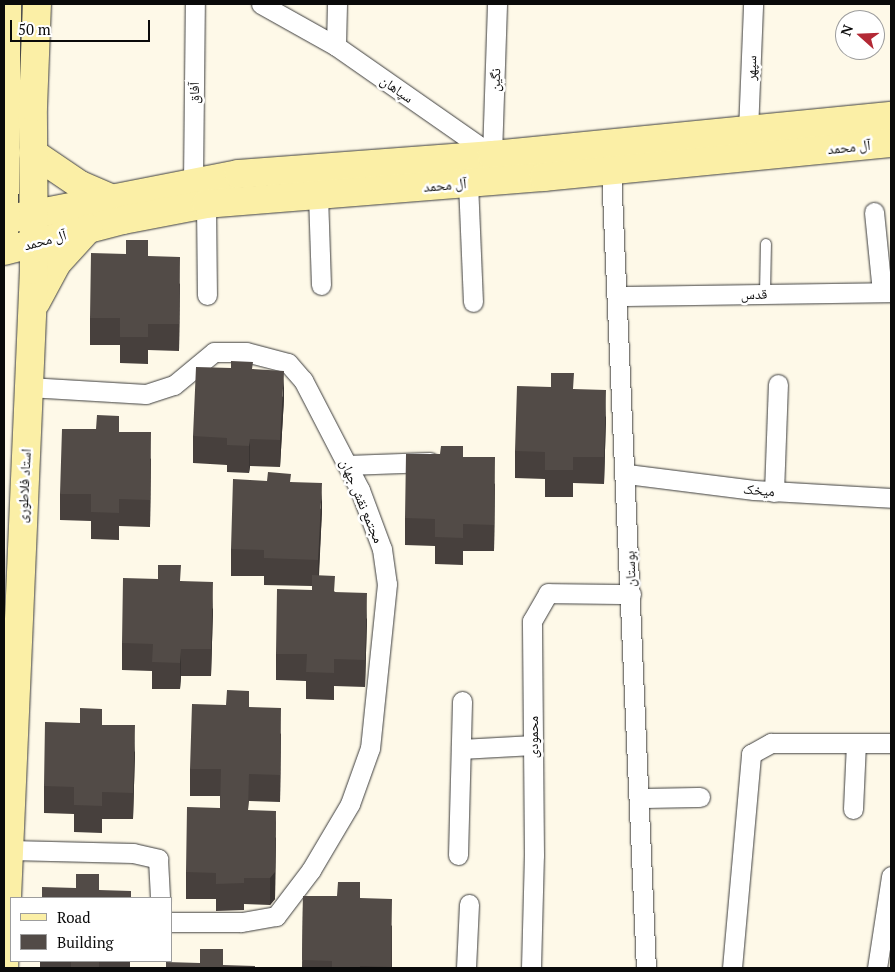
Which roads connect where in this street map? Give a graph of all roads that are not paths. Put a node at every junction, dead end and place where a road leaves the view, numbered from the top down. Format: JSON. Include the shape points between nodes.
{"nodes":[{"id":1,"x":7,"y":4,"type":"edge"},
{"id":2,"x":37,"y":4,"type":"edge"},
{"id":3,"x":195,"y":4,"type":"edge"},
{"id":4,"x":260,"y":4,"type":"edge"},
{"id":5,"x":337,"y":4,"type":"edge"},
{"id":6,"x":497,"y":4,"type":"edge"},
{"id":7,"x":753,"y":4,"type":"edge"},
{"id":8,"x":336,"y":46,"type":"junction"},
{"id":9,"x":891,"y":116,"type":"edge"},
{"id":10,"x":748,"y":131,"type":"junction"},
{"id":11,"x":891,"y":142,"type":"edge"},
{"id":12,"x":4,"y":144,"type":"edge"},
{"id":13,"x":33,"y":153,"type":"junction"},
{"id":14,"x":492,"y":155,"type":"junction"},
{"id":15,"x":611,"y":170,"type":"junction"},
{"id":16,"x":468,"y":183,"type":"junction"},
{"id":17,"x":200,"y":193,"type":"junction"},
{"id":18,"x":318,"y":195,"type":"junction"},
{"id":19,"x":111,"y":198,"type":"junction"},
{"id":20,"x":874,"y":212,"type":"dead end"},
{"id":21,"x":34,"y":214,"type":"junction"},
{"id":22,"x":4,"y":220,"type":"edge"},
{"id":23,"x":89,"y":228,"type":"junction"},
{"id":24,"x":34,"y":243,"type":"junction"},
{"id":25,"x":766,"y":244,"type":"dead end"},
{"id":26,"x":4,"y":252,"type":"edge"},
{"id":27,"x":321,"y":285,"type":"dead end"},
{"id":28,"x":887,"y":292,"type":"edge"},
{"id":29,"x":765,"y":294,"type":"junction"},
{"id":30,"x":207,"y":295,"type":"dead end"},
{"id":31,"x":618,"y":296,"type":"junction"},
{"id":32,"x":473,"y":302,"type":"dead end"},
{"id":33,"x":32,"y":310,"type":"junction"},
{"id":34,"x":778,"y":384,"type":"dead end"},
{"id":35,"x":28,"y":387,"type":"junction"},
{"id":36,"x":452,"y":461,"type":"edge"},
{"id":37,"x":347,"y":465,"type":"junction"},
{"id":38,"x":627,"y":474,"type":"junction"},
{"id":39,"x":774,"y":492,"type":"junction"},
{"id":40,"x":891,"y":498,"type":"edge"},
{"id":41,"x":631,"y":594,"type":"junction"},
{"id":42,"x":462,"y":701,"type":"dead end"},
{"id":43,"x":856,"y":743,"type":"junction"},
{"id":44,"x":891,"y":743,"type":"edge"},
{"id":45,"x":533,"y":746,"type":"junction"},
{"id":46,"x":461,"y":749,"type":"junction"},
{"id":47,"x":700,"y":797,"type":"dead end"},
{"id":48,"x":641,"y":798,"type":"junction"},
{"id":49,"x":853,"y":809,"type":"dead end"},
{"id":50,"x":10,"y":850,"type":"junction"},
{"id":51,"x":458,"y":855,"type":"dead end"},
{"id":52,"x":891,"y":876,"type":"edge"},
{"id":53,"x":160,"y":897,"type":"edge"},
{"id":54,"x":469,"y":904,"type":"dead end"},
{"id":55,"x":172,"y":922,"type":"edge"},
{"id":56,"x":4,"y":968,"type":"edge"},
{"id":57,"x":466,"y":968,"type":"edge"},
{"id":58,"x":531,"y":968,"type":"edge"},
{"id":59,"x":646,"y":968,"type":"edge"},
{"id":60,"x":732,"y":968,"type":"edge"},
{"id":61,"x":877,"y":968,"type":"edge"}],
"edges":[{"from":1,"to":12,"type":"main road"},
{"from":2,"to":13,"type":"main road","name":"استاد فلاطوری"},
{"from":3,"to":17,"type":"street","name":"آفاق"},
{"from":4,"to":8,"type":"street","name":"سپاهان"},
{"from":5,"to":8,"type":"street"},
{"from":6,"to":14,"type":"street","name":"نگین"},
{"from":7,"to":10,"type":"street","name":"سپهر"},
{"from":8,"to":14,"type":"street","name":"سپاهان"},
{"from":9,"to":10,"type":"main road","name":"آل محمد"},
{"from":10,"to":14,"type":"main road","name":"آل محمد"},
{"from":11,"to":15,"type":"main road","name":"آل محمد"},
{"from":12,"to":22,"type":"main road"},
{"from":13,"to":19,"type":"main road","via":[[80,185]]},
{"from":13,"to":21,"type":"main road","name":"استاد فلاطوری"},
{"from":14,"to":17,"type":"main road","name":"آل محمد","via":[[239,174]]},
{"from":15,"to":16,"type":"main road","name":"آل محمد"},
{"from":15,"to":31,"type":"street","name":"بوستان"},
{"from":16,"to":18,"type":"main road","name":"آل محمد"},
{"from":16,"to":32,"type":"street"},
{"from":17,"to":18,"type":"main road","name":"آل محمد"},
{"from":17,"to":19,"type":"main road","name":"آل محمد"},
{"from":17,"to":23,"type":"main road","name":"آل محمد"},
{"from":17,"to":30,"type":"street","name":"آفاق"},
{"from":18,"to":27,"type":"street"},
{"from":19,"to":21,"type":"main road","name":"آل محمد"},
{"from":20,"to":28,"type":"street"},
{"from":21,"to":22,"type":"main road","name":"آل محمد"},
{"from":21,"to":24,"type":"main road","name":"استاد فلاطوری"},
{"from":22,"to":26,"type":"main road"},
{"from":23,"to":24,"type":"main road","name":"آل محمد"},
{"from":23,"to":33,"type":"main road","via":[[57,263]]},
{"from":24,"to":26,"type":"main road","name":"آل محمد"},
{"from":24,"to":33,"type":"main road","name":"استاد فلاطوری"},
{"from":25,"to":29,"type":"lane"},
{"from":28,"to":29,"type":"street","name":"قدس"},
{"from":29,"to":31,"type":"street","name":"قدس"},
{"from":31,"to":38,"type":"street","name":"بوستان"},
{"from":33,"to":35,"type":"main road","name":"استاد فلاطوری"},
{"from":34,"to":39,"type":"street"},
{"from":35,"to":37,"type":"street","name":"مجتمع نقش جهان","via":[[146,394],[174,385],[214,352],[246,352],[288,363],[304,380]]},
{"from":35,"to":50,"type":"main road","name":"استاد فلاطوری"},
{"from":36,"to":37,"type":"street"},
{"from":37,"to":55,"type":"street","name":"مجتمع نقش جهان","via":[[382,549],[387,584],[370,748],[350,804],[311,870],[276,916],[240,922]]},
{"from":38,"to":39,"type":"street","name":"میخک"},
{"from":38,"to":41,"type":"street","name":"بوستان"},
{"from":39,"to":40,"type":"street","name":"میخک"},
{"from":41,"to":45,"type":"street","name":"محمودی","via":[[548,593],[532,621]]},
{"from":41,"to":48,"type":"street","name":"بوستان"},
{"from":42,"to":46,"type":"street"},
{"from":43,"to":44,"type":"street"},
{"from":43,"to":49,"type":"street"},
{"from":43,"to":60,"type":"street","via":[[771,743],[751,754]]},
{"from":45,"to":46,"type":"street"},
{"from":45,"to":58,"type":"street","name":"محمودی"},
{"from":46,"to":51,"type":"street"},
{"from":47,"to":48,"type":"street"},
{"from":48,"to":59,"type":"street","name":"بوستان"},
{"from":50,"to":53,"type":"street","via":[[133,852],[158,859]]},
{"from":50,"to":56,"type":"main road","name":"استاد فلاطوری"},
{"from":52,"to":61,"type":"street"},
{"from":54,"to":57,"type":"street"}]}
